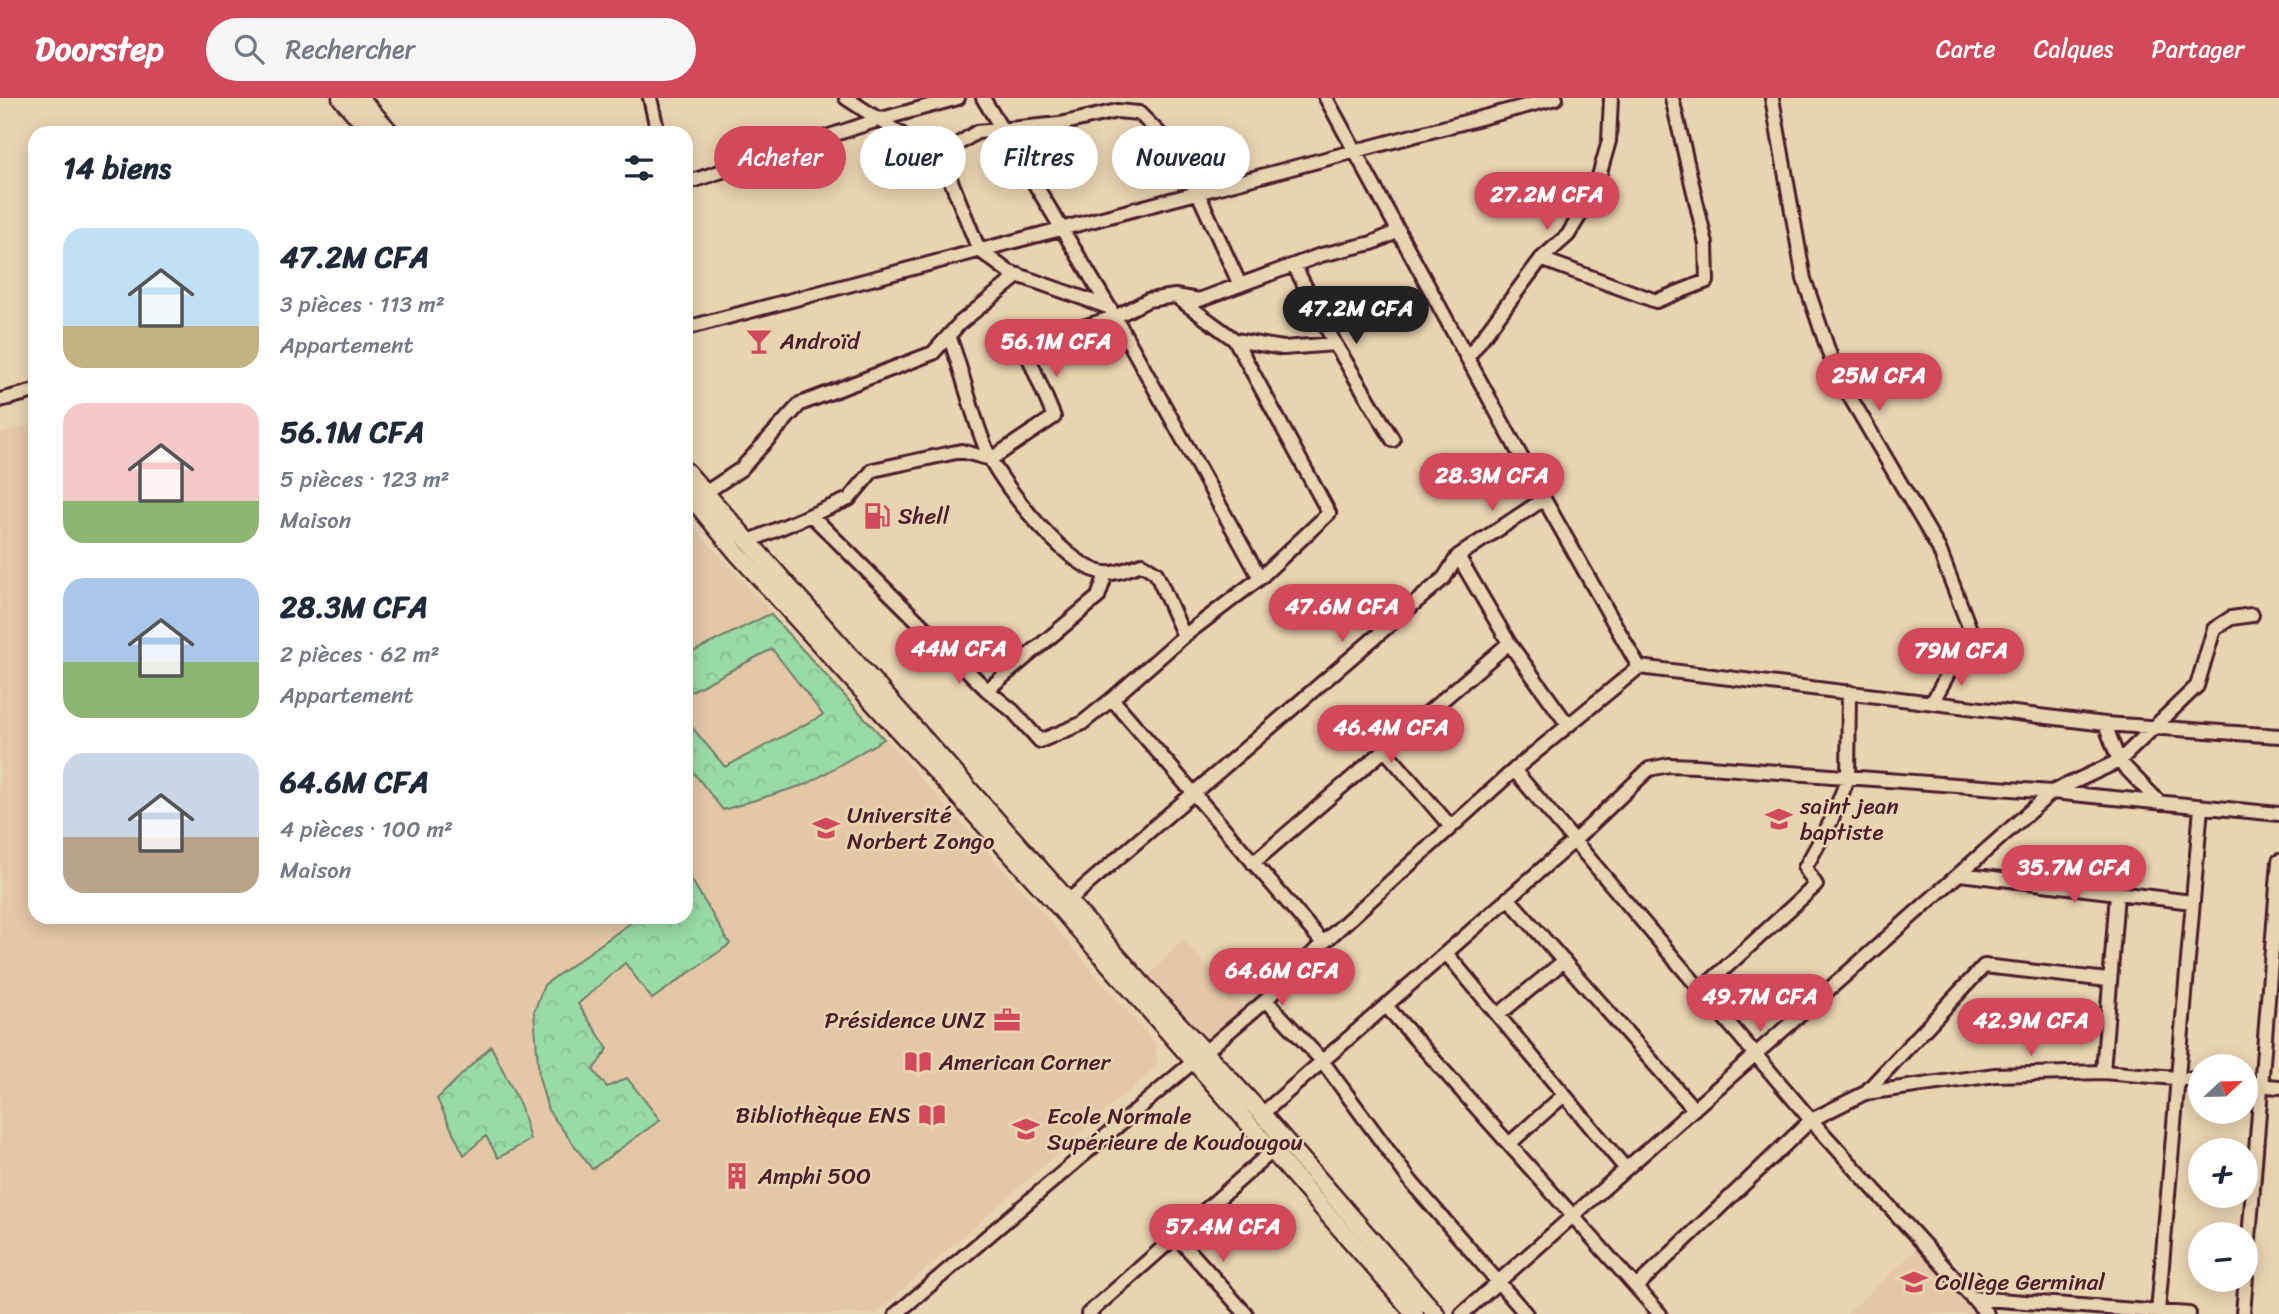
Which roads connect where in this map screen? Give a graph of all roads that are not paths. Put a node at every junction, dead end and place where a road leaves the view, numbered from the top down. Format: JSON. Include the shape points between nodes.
{"nodes":[{"id":1,"x":341,"y":98,"type":"edge"},
{"id":2,"x":360,"y":98,"type":"edge"},
{"id":3,"x":650,"y":98,"type":"edge"},
{"id":4,"x":846,"y":98,"type":"edge"},
{"id":5,"x":958,"y":98,"type":"edge"},
{"id":6,"x":983,"y":98,"type":"edge"},
{"id":7,"x":1326,"y":98,"type":"edge"},
{"id":8,"x":1556,"y":98,"type":"edge"},
{"id":9,"x":1611,"y":98,"type":"edge"},
{"id":10,"x":1672,"y":98,"type":"edge"},
{"id":11,"x":1772,"y":98,"type":"edge"},
{"id":12,"x":878,"y":120,"type":"junction"},
{"id":13,"x":366,"y":126,"type":"edge"},
{"id":14,"x":385,"y":126,"type":"edge"},
{"id":15,"x":656,"y":126,"type":"edge"},
{"id":16,"x":888,"y":126,"type":"edge"},
{"id":17,"x":1002,"y":126,"type":"edge"},
{"id":18,"x":1046,"y":126,"type":"edge"},
{"id":19,"x":1354,"y":149,"type":"junction"},
{"id":20,"x":693,"y":181,"type":"edge"},
{"id":21,"x":954,"y":189,"type":"edge"},
{"id":22,"x":1038,"y":189,"type":"edge"},
{"id":23,"x":1198,"y":193,"type":"junction"},
{"id":24,"x":1061,"y":229,"type":"junction"},
{"id":25,"x":1399,"y":231,"type":"junction"},
{"id":26,"x":979,"y":250,"type":"junction"},
{"id":27,"x":1541,"y":259,"type":"junction"},
{"id":28,"x":1294,"y":265,"type":"junction"},
{"id":29,"x":1019,"y":275,"type":"junction"},
{"id":30,"x":1240,"y":285,"type":"junction"},
{"id":31,"x":1175,"y":296,"type":"junction"},
{"id":32,"x":1112,"y":312,"type":"junction"},
{"id":33,"x":693,"y":326,"type":"edge"},
{"id":34,"x":949,"y":336,"type":"junction"},
{"id":35,"x":1235,"y":340,"type":"junction"},
{"id":36,"x":1335,"y":344,"type":"junction"},
{"id":37,"x":1468,"y":357,"type":"junction"},
{"id":38,"x":28,"y":393,"type":"edge"},
{"id":39,"x":0,"y":400,"type":"edge"},
{"id":40,"x":1393,"y":440,"type":"dead end"},
{"id":41,"x":990,"y":459,"type":"junction"},
{"id":42,"x":693,"y":479,"type":"edge"},
{"id":43,"x":705,"y":493,"type":"junction"},
{"id":44,"x":1544,"y":499,"type":"junction"},
{"id":45,"x":693,"y":500,"type":"edge"},
{"id":46,"x":811,"y":514,"type":"junction"},
{"id":47,"x":747,"y":541,"type":"junction"},
{"id":48,"x":1458,"y":556,"type":"junction"},
{"id":49,"x":1106,"y":574,"type":"junction"},
{"id":50,"x":1260,"y":578,"type":"junction"},
{"id":51,"x":2252,"y":615,"type":"dead end"},
{"id":52,"x":1184,"y":636,"type":"junction"},
{"id":53,"x":1509,"y":643,"type":"junction"},
{"id":54,"x":1639,"y":667,"type":"junction"},
{"id":55,"x":987,"y":690,"type":"junction"},
{"id":56,"x":1849,"y":692,"type":"junction"},
{"id":57,"x":1112,"y":699,"type":"junction"},
{"id":58,"x":1933,"y":701,"type":"junction"},
{"id":59,"x":1567,"y":724,"type":"junction"},
{"id":60,"x":2105,"y":724,"type":"junction"},
{"id":61,"x":2153,"y":727,"type":"junction"},
{"id":62,"x":2279,"y":736,"type":"edge"},
{"id":63,"x":1384,"y":749,"type":"junction"},
{"id":64,"x":2119,"y":761,"type":"junction"},
{"id":65,"x":1514,"y":770,"type":"junction"},
{"id":66,"x":1848,"y":778,"type":"junction"},
{"id":67,"x":2052,"y":792,"type":"junction"},
{"id":68,"x":1194,"y":794,"type":"junction"},
{"id":69,"x":2160,"y":803,"type":"junction"},
{"id":70,"x":2201,"y":807,"type":"junction"},
{"id":71,"x":2279,"y":814,"type":"edge"},
{"id":72,"x":1451,"y":827,"type":"junction"},
{"id":73,"x":1575,"y":840,"type":"junction"},
{"id":74,"x":2279,"y":861,"type":"edge"},
{"id":75,"x":1253,"y":863,"type":"junction"},
{"id":76,"x":1960,"y":874,"type":"junction"},
{"id":77,"x":2117,"y":894,"type":"junction"},
{"id":78,"x":1508,"y":898,"type":"junction"},
{"id":79,"x":1068,"y":901,"type":"junction"},
{"id":80,"x":2192,"y":902,"type":"junction"},
{"id":81,"x":1323,"y":943,"type":"junction"},
{"id":82,"x":1446,"y":953,"type":"junction"},
{"id":83,"x":1564,"y":961,"type":"junction"},
{"id":84,"x":2108,"y":980,"type":"junction"},
{"id":85,"x":1702,"y":990,"type":"junction"},
{"id":86,"x":1266,"y":1000,"type":"junction"},
{"id":87,"x":1387,"y":1007,"type":"junction"},
{"id":88,"x":1498,"y":1015,"type":"junction"},
{"id":89,"x":1756,"y":1054,"type":"junction"},
{"id":90,"x":1199,"y":1056,"type":"junction"},
{"id":91,"x":1323,"y":1062,"type":"junction"},
{"id":92,"x":2103,"y":1072,"type":"junction"},
{"id":93,"x":2177,"y":1079,"type":"junction"},
{"id":94,"x":2188,"y":1079,"type":"edge"},
{"id":95,"x":2258,"y":1085,"type":"edge"},
{"id":96,"x":2261,"y":1085,"type":"junction"},
{"id":97,"x":2279,"y":1087,"type":"edge"},
{"id":98,"x":1865,"y":1093,"type":"junction"},
{"id":99,"x":1564,"y":1095,"type":"junction"},
{"id":100,"x":1694,"y":1109,"type":"junction"},
{"id":101,"x":1262,"y":1114,"type":"junction"},
{"id":102,"x":1811,"y":1120,"type":"junction"},
{"id":103,"x":1509,"y":1144,"type":"junction"},
{"id":104,"x":1279,"y":1145,"type":"junction"},
{"id":105,"x":1626,"y":1169,"type":"junction"},
{"id":106,"x":1573,"y":1216,"type":"junction"},
{"id":107,"x":1177,"y":1237,"type":"junction"},
{"id":108,"x":1498,"y":1282,"type":"junction"},
{"id":109,"x":1636,"y":1287,"type":"junction"},
{"id":110,"x":1972,"y":1298,"type":"junction"},
{"id":111,"x":2158,"y":1312,"type":"edge"},
{"id":112,"x":896,"y":1314,"type":"edge"},
{"id":113,"x":1088,"y":1314,"type":"edge"},
{"id":114,"x":1246,"y":1314,"type":"edge"},
{"id":115,"x":1415,"y":1314,"type":"edge"},
{"id":116,"x":1436,"y":1314,"type":"edge"},
{"id":117,"x":1462,"y":1314,"type":"edge"},
{"id":118,"x":1526,"y":1314,"type":"edge"},
{"id":119,"x":1660,"y":1314,"type":"edge"},
{"id":120,"x":1987,"y":1314,"type":"edge"},
{"id":121,"x":2189,"y":1314,"type":"edge"},
{"id":122,"x":2243,"y":1314,"type":"edge"}],
"edges":[{"from":1,"to":13,"type":"main road"},
{"from":2,"to":14,"type":"main road"},
{"from":3,"to":15,"type":"street"},
{"from":4,"to":12,"type":"street"},
{"from":5,"to":12,"type":"street"},
{"from":6,"to":17,"type":"street"},
{"from":7,"to":19,"type":"street"},
{"from":8,"to":19,"type":"street"},
{"from":9,"to":27,"type":"street","via":[[1609,141],[1595,190],[1568,235]]},
{"from":10,"to":27,"type":"street","via":[[1706,244],[1707,281],[1656,301]]},
{"from":11,"to":58,"type":"street","via":[[1804,279],[1836,373],[1939,549],[1971,632]]},
{"from":12,"to":16,"type":"street"},
{"from":12,"to":20,"type":"street"},
{"from":18,"to":23,"type":"street","via":[[1117,111],[1139,113],[1166,140]]},
{"from":19,"to":23,"type":"street"},
{"from":19,"to":25,"type":"street"},
{"from":21,"to":26,"type":"street"},
{"from":22,"to":24,"type":"street"},
{"from":23,"to":24,"type":"street"},
{"from":23,"to":30,"type":"street"},
{"from":24,"to":26,"type":"street"},
{"from":24,"to":32,"type":"street"},
{"from":25,"to":28,"type":"street"},
{"from":25,"to":37,"type":"street"},
{"from":26,"to":29,"type":"street"},
{"from":26,"to":33,"type":"street"},
{"from":27,"to":37,"type":"street"},
{"from":28,"to":30,"type":"street"},
{"from":28,"to":36,"type":"street"},
{"from":29,"to":32,"type":"street"},
{"from":29,"to":34,"type":"street"},
{"from":30,"to":31,"type":"street","via":[[1199,300]]},
{"from":31,"to":32,"type":"street"},
{"from":31,"to":35,"type":"street"},
{"from":32,"to":41,"type":"street","via":[[1030,343],[1026,351],[1054,417]]},
{"from":32,"to":50,"type":"street"},
{"from":34,"to":41,"type":"street"},
{"from":34,"to":43,"type":"street","via":[[933,353],[800,404],[741,469]]},
{"from":35,"to":36,"type":"street","via":[[1283,348]]},
{"from":35,"to":50,"type":"street","via":[[1329,513]]},
{"from":36,"to":40,"type":"street"},
{"from":37,"to":44,"type":"street"},
{"from":38,"to":39,"type":"street"},
{"from":41,"to":46,"type":"street","via":[[961,451],[873,470],[849,499]]},
{"from":41,"to":49,"type":"street","via":[[1059,548],[1083,566]]},
{"from":42,"to":43,"type":"main road"},
{"from":43,"to":47,"type":"main road"},
{"from":44,"to":48,"type":"street"},
{"from":44,"to":54,"type":"street"},
{"from":45,"to":90,"type":"main road"},
{"from":46,"to":47,"type":"street"},
{"from":46,"to":55,"type":"street"},
{"from":47,"to":79,"type":"main road"},
{"from":48,"to":53,"type":"street"},
{"from":48,"to":68,"type":"street","via":[[1444,578]]},
{"from":49,"to":52,"type":"street","via":[[1142,564],[1156,573]]},
{"from":49,"to":55,"type":"street","via":[[1098,597]]},
{"from":50,"to":52,"type":"street"},
{"from":51,"to":61,"type":"street","via":[[2231,618],[2214,629],[2197,686]]},
{"from":52,"to":57,"type":"street"},
{"from":53,"to":59,"type":"street"},
{"from":53,"to":63,"type":"street"},
{"from":54,"to":56,"type":"street"},
{"from":54,"to":59,"type":"street"},
{"from":55,"to":57,"type":"street","via":[[1040,741],[1081,724]]},
{"from":56,"to":58,"type":"street"},
{"from":56,"to":66,"type":"street"},
{"from":57,"to":68,"type":"street"},
{"from":58,"to":60,"type":"street"},
{"from":59,"to":65,"type":"street"},
{"from":60,"to":61,"type":"street"},
{"from":60,"to":64,"type":"street"},
{"from":61,"to":62,"type":"street"},
{"from":61,"to":64,"type":"street"},
{"from":63,"to":72,"type":"street"},
{"from":63,"to":75,"type":"street"},
{"from":64,"to":67,"type":"street"},
{"from":64,"to":69,"type":"street"},
{"from":65,"to":72,"type":"street"},
{"from":65,"to":73,"type":"street"},
{"from":66,"to":67,"type":"street"},
{"from":66,"to":73,"type":"street","via":[[1696,766],[1648,769]]},
{"from":66,"to":85,"type":"street","via":[[1805,868],[1816,885]]},
{"from":67,"to":69,"type":"street"},
{"from":67,"to":76,"type":"street"},
{"from":68,"to":75,"type":"street"},
{"from":68,"to":79,"type":"street"},
{"from":69,"to":70,"type":"street"},
{"from":70,"to":71,"type":"street"},
{"from":70,"to":80,"type":"street"},
{"from":72,"to":81,"type":"street"},
{"from":73,"to":78,"type":"street"},
{"from":73,"to":85,"type":"street"},
{"from":74,"to":96,"type":"street"},
{"from":75,"to":81,"type":"street"},
{"from":76,"to":77,"type":"street"},
{"from":76,"to":89,"type":"street"},
{"from":77,"to":80,"type":"street"},
{"from":77,"to":84,"type":"street"},
{"from":78,"to":82,"type":"street"},
{"from":78,"to":83,"type":"street"},
{"from":79,"to":90,"type":"main road"},
{"from":80,"to":93,"type":"street"},
{"from":81,"to":86,"type":"street"},
{"from":82,"to":87,"type":"street"},
{"from":82,"to":88,"type":"street"},
{"from":83,"to":88,"type":"street"},
{"from":83,"to":100,"type":"street"},
{"from":84,"to":92,"type":"street"},
{"from":84,"to":98,"type":"street","via":[[1984,966]]},
{"from":85,"to":89,"type":"street"},
{"from":86,"to":90,"type":"street"},
{"from":86,"to":91,"type":"street"},
{"from":87,"to":91,"type":"street"},
{"from":87,"to":103,"type":"street"},
{"from":88,"to":99,"type":"street"},
{"from":89,"to":100,"type":"street"},
{"from":89,"to":102,"type":"street"},
{"from":90,"to":101,"type":"main road"},
{"from":90,"to":104,"type":"main road"},
{"from":90,"to":112,"type":"street"},
{"from":91,"to":101,"type":"street"},
{"from":91,"to":108,"type":"street","via":[[1412,1183]]},
{"from":92,"to":93,"type":"street"},
{"from":92,"to":98,"type":"street","via":[[1995,1075]]},
{"from":93,"to":94,"type":"street"},
{"from":93,"to":111,"type":"street"},
{"from":95,"to":96,"type":"street"},
{"from":96,"to":97,"type":"street"},
{"from":96,"to":122,"type":"street"},
{"from":98,"to":102,"type":"street"},
{"from":99,"to":103,"type":"street"},
{"from":99,"to":105,"type":"street"},
{"from":100,"to":105,"type":"street"},
{"from":101,"to":104,"type":"main road"},
{"from":102,"to":109,"type":"street"},
{"from":102,"to":110,"type":"street"},
{"from":103,"to":106,"type":"street"},
{"from":104,"to":107,"type":"street"},
{"from":104,"to":115,"type":"main road"},
{"from":104,"to":116,"type":"main road"},
{"from":105,"to":106,"type":"street"},
{"from":106,"to":108,"type":"street"},
{"from":106,"to":109,"type":"street"},
{"from":107,"to":113,"type":"street"},
{"from":107,"to":114,"type":"street"},
{"from":108,"to":117,"type":"street"},
{"from":108,"to":118,"type":"street"},
{"from":109,"to":119,"type":"street"},
{"from":110,"to":111,"type":"street"},
{"from":110,"to":120,"type":"street"},
{"from":111,"to":121,"type":"street"}]}
